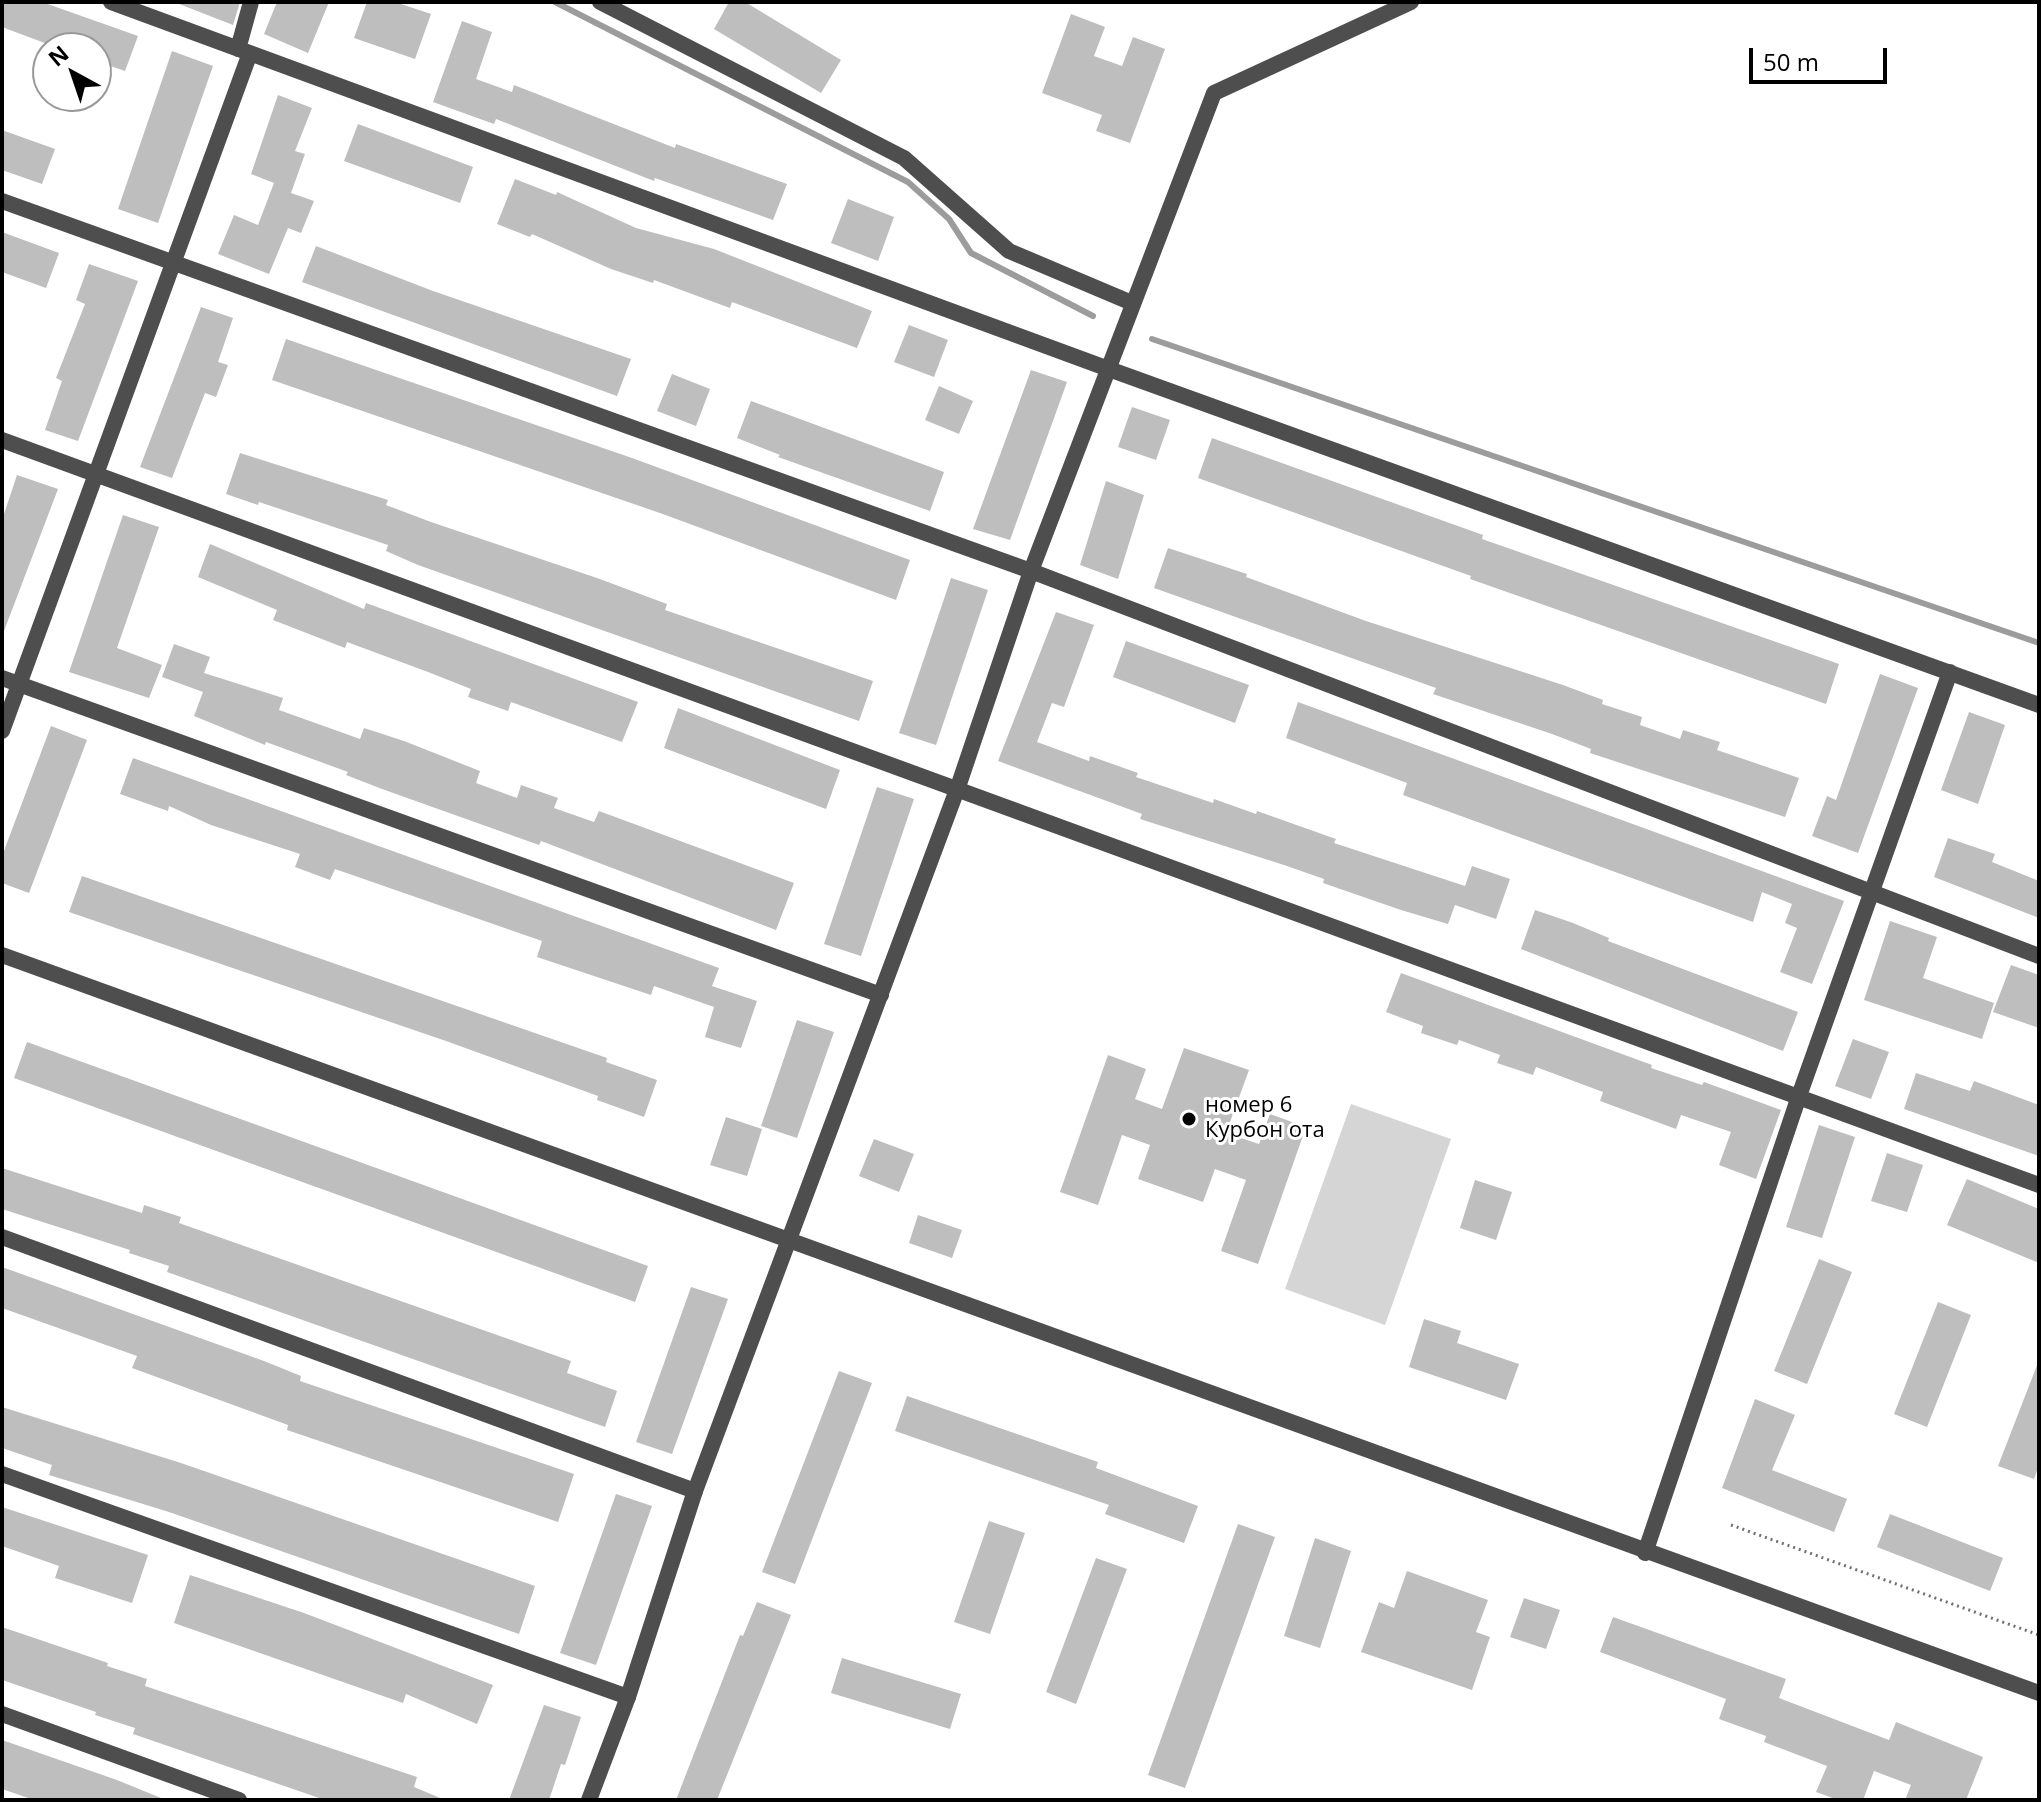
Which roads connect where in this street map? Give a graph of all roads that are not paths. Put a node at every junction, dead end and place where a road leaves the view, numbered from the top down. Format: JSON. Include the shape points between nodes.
{"nodes":[{"id":1,"x":111,"y":2,"type":"edge"},
{"id":2,"x":251,"y":2,"type":"edge"},
{"id":3,"x":600,"y":2,"type":"edge"},
{"id":4,"x":1411,"y":2,"type":"edge"},
{"id":5,"x":620,"y":7,"type":"edge"},
{"id":6,"x":244,"y":51,"type":"junction"},
{"id":7,"x":2,"y":201,"type":"edge"},
{"id":8,"x":172,"y":261,"type":"junction"},
{"id":9,"x":1132,"y":303,"type":"junction"},
{"id":10,"x":1106,"y":368,"type":"junction"},
{"id":11,"x":2,"y":440,"type":"edge"},
{"id":12,"x":97,"y":474,"type":"junction"},
{"id":13,"x":1031,"y":571,"type":"junction"},
{"id":14,"x":1950,"y":672,"type":"junction"},
{"id":15,"x":2,"y":678,"type":"edge"},
{"id":16,"x":19,"y":685,"type":"junction"},
{"id":17,"x":2039,"y":705,"type":"edge"},
{"id":18,"x":2,"y":731,"type":"edge"},
{"id":19,"x":958,"y":787,"type":"junction"},
{"id":20,"x":1873,"y":890,"type":"junction"},
{"id":21,"x":2,"y":955,"type":"edge"},
{"id":22,"x":2039,"y":956,"type":"edge"},
{"id":23,"x":881,"y":995,"type":"junction"},
{"id":24,"x":1799,"y":1096,"type":"junction"},
{"id":25,"x":2039,"y":1185,"type":"edge"},
{"id":26,"x":2,"y":1237,"type":"edge"},
{"id":27,"x":787,"y":1239,"type":"junction"},
{"id":28,"x":2,"y":1474,"type":"edge"},
{"id":29,"x":695,"y":1491,"type":"junction"},
{"id":30,"x":1645,"y":1553,"type":"junction"},
{"id":31,"x":2039,"y":1693,"type":"edge"},
{"id":32,"x":628,"y":1697,"type":"junction"},
{"id":33,"x":2,"y":1714,"type":"edge"},
{"id":34,"x":239,"y":1800,"type":"edge"},
{"id":35,"x":589,"y":1800,"type":"edge"}],
"edges":[{"from":1,"to":6,"type":"street"},
{"from":2,"to":6,"type":"street"},
{"from":3,"to":5,"type":"street"},
{"from":4,"to":9,"type":"street","via":[[1214,93]]},
{"from":5,"to":9,"type":"street","via":[[904,158],[1009,251]]},
{"from":6,"to":8,"type":"street"},
{"from":6,"to":10,"type":"street"},
{"from":7,"to":8,"type":"street"},
{"from":8,"to":12,"type":"street"},
{"from":8,"to":13,"type":"street"},
{"from":9,"to":10,"type":"street"},
{"from":10,"to":13,"type":"street"},
{"from":10,"to":14,"type":"street"},
{"from":11,"to":12,"type":"street"},
{"from":12,"to":16,"type":"street"},
{"from":12,"to":19,"type":"street"},
{"from":13,"to":19,"type":"street"},
{"from":13,"to":20,"type":"street"},
{"from":14,"to":17,"type":"street"},
{"from":14,"to":20,"type":"street"},
{"from":15,"to":16,"type":"street"},
{"from":16,"to":18,"type":"street"},
{"from":16,"to":23,"type":"street"},
{"from":19,"to":23,"type":"street"},
{"from":19,"to":24,"type":"street"},
{"from":20,"to":22,"type":"street"},
{"from":20,"to":24,"type":"street"},
{"from":21,"to":27,"type":"street"},
{"from":23,"to":27,"type":"street"},
{"from":24,"to":25,"type":"street"},
{"from":24,"to":30,"type":"street"},
{"from":26,"to":29,"type":"street"},
{"from":27,"to":29,"type":"street"},
{"from":27,"to":30,"type":"street"},
{"from":28,"to":32,"type":"street"},
{"from":29,"to":32,"type":"street"},
{"from":30,"to":31,"type":"street"},
{"from":32,"to":35,"type":"street"},
{"from":33,"to":34,"type":"street"}]}
